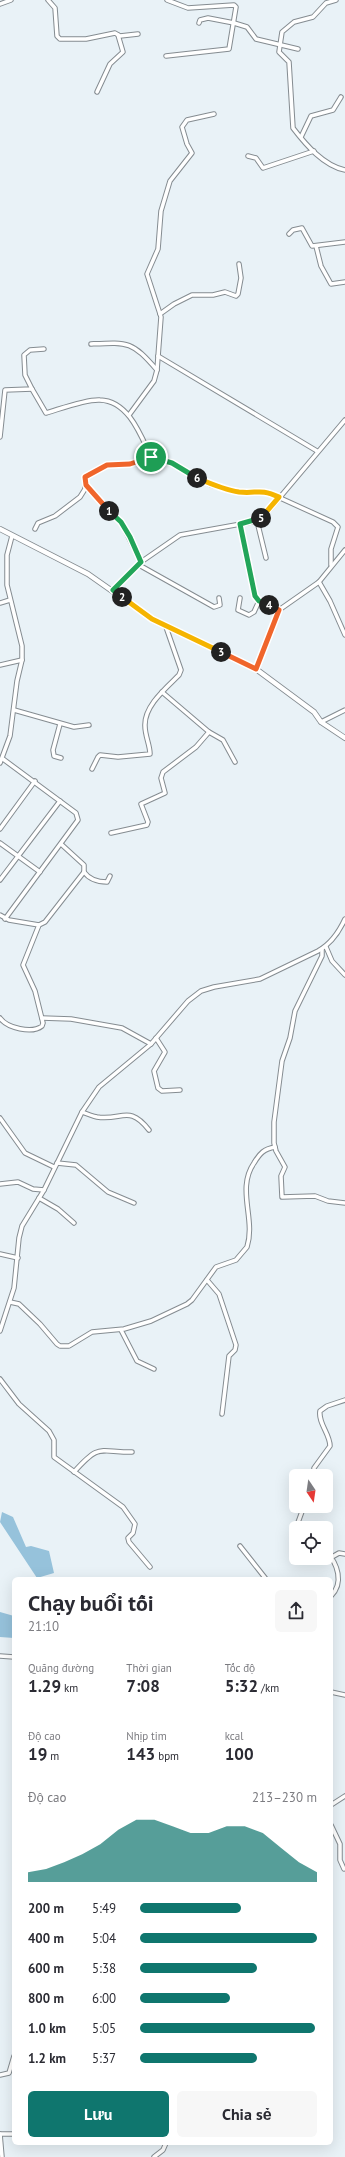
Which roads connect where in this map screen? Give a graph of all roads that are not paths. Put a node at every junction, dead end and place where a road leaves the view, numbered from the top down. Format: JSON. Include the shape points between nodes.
{"nodes":[{"id":1,"x":11,"y":0,"type":"edge"},
{"id":2,"x":48,"y":0,"type":"edge"},
{"id":3,"x":167,"y":0,"type":"edge"},
{"id":4,"x":336,"y":0,"type":"edge"},
{"id":5,"x":0,"y":4,"type":"edge"},
{"id":6,"x":234,"y":22,"type":"junction"},
{"id":7,"x":199,"y":23,"type":"dead end"},
{"id":8,"x":138,"y":34,"type":"dead end"},
{"id":9,"x":118,"y":35,"type":"junction"},
{"id":10,"x":280,"y":44,"type":"junction"},
{"id":11,"x":298,"y":49,"type":"dead end"},
{"id":12,"x":166,"y":56,"type":"dead end"},
{"id":13,"x":96,"y":92,"type":"dead end"},
{"id":14,"x":341,"y":98,"type":"dead end"},
{"id":15,"x":214,"y":114,"type":"dead end"},
{"id":16,"x":301,"y":137,"type":"junction"},
{"id":17,"x":314,"y":151,"type":"junction"},
{"id":18,"x":248,"y":156,"type":"dead end"},
{"id":19,"x":345,"y":170,"type":"edge"},
{"id":20,"x":289,"y":234,"type":"dead end"},
{"id":21,"x":345,"y":242,"type":"edge"},
{"id":22,"x":316,"y":246,"type":"junction"},
{"id":23,"x":239,"y":264,"type":"dead end"},
{"id":24,"x":345,"y":282,"type":"edge"},
{"id":25,"x":160,"y":314,"type":"junction"},
{"id":26,"x":91,"y":344,"type":"dead end"},
{"id":27,"x":44,"y":349,"type":"dead end"},
{"id":28,"x":158,"y":356,"type":"junction"},
{"id":29,"x":157,"y":370,"type":"junction"},
{"id":30,"x":32,"y":389,"type":"junction"},
{"id":31,"x":0,"y":390,"type":"edge"},
{"id":32,"x":5,"y":390,"type":"junction"},
{"id":33,"x":129,"y":415,"type":"junction"},
{"id":34,"x":345,"y":420,"type":"edge"},
{"id":35,"x":0,"y":437,"type":"edge"},
{"id":36,"x":318,"y":451,"type":"junction"},
{"id":37,"x":151,"y":457,"type":"junction"},
{"id":38,"x":86,"y":485,"type":"junction"},
{"id":39,"x":279,"y":497,"type":"junction"},
{"id":40,"x":256,"y":521,"type":"junction"},
{"id":41,"x":240,"y":524,"type":"junction"},
{"id":42,"x":35,"y":528,"type":"dead end"},
{"id":43,"x":0,"y":529,"type":"edge"},
{"id":44,"x":12,"y":536,"type":"junction"},
{"id":45,"x":345,"y":550,"type":"edge"},
{"id":46,"x":266,"y":558,"type":"dead end"},
{"id":47,"x":140,"y":564,"type":"junction"},
{"id":48,"x":331,"y":565,"type":"junction"},
{"id":49,"x":319,"y":582,"type":"junction"},
{"id":50,"x":113,"y":590,"type":"junction"},
{"id":51,"x":219,"y":598,"type":"dead end"},
{"id":52,"x":240,"y":598,"type":"dead end"},
{"id":53,"x":10,"y":600,"type":"junction"},
{"id":54,"x":259,"y":601,"type":"junction"},
{"id":55,"x":0,"y":603,"type":"edge"},
{"id":56,"x":279,"y":610,"type":"junction"},
{"id":57,"x":166,"y":627,"type":"junction"},
{"id":58,"x":345,"y":635,"type":"edge"},
{"id":59,"x":22,"y":660,"type":"junction"},
{"id":60,"x":0,"y":665,"type":"edge"},
{"id":61,"x":256,"y":669,"type":"junction"},
{"id":62,"x":162,"y":692,"type":"junction"},
{"id":63,"x":14,"y":710,"type":"junction"},
{"id":64,"x":345,"y":710,"type":"edge"},
{"id":65,"x":321,"y":722,"type":"junction"},
{"id":66,"x":60,"y":724,"type":"junction"},
{"id":67,"x":89,"y":726,"type":"dead end"},
{"id":68,"x":209,"y":732,"type":"junction"},
{"id":69,"x":345,"y":738,"type":"edge"},
{"id":70,"x":60,"y":758,"type":"dead end"},
{"id":71,"x":3,"y":759,"type":"junction"},
{"id":72,"x":235,"y":762,"type":"dead end"},
{"id":73,"x":0,"y":763,"type":"edge"},
{"id":74,"x":92,"y":769,"type":"dead end"},
{"id":75,"x":35,"y":781,"type":"junction"},
{"id":76,"x":60,"y":801,"type":"junction"},
{"id":77,"x":0,"y":829,"type":"edge"},
{"id":78,"x":111,"y":833,"type":"dead end"},
{"id":79,"x":0,"y":843,"type":"edge"},
{"id":80,"x":61,"y":844,"type":"junction"},
{"id":81,"x":18,"y":856,"type":"junction"},
{"id":82,"x":40,"y":872,"type":"junction"},
{"id":83,"x":84,"y":872,"type":"junction"},
{"id":84,"x":110,"y":876,"type":"dead end"},
{"id":85,"x":0,"y":880,"type":"edge"},
{"id":86,"x":0,"y":916,"type":"edge"},
{"id":87,"x":6,"y":919,"type":"junction"},
{"id":88,"x":345,"y":919,"type":"edge"},
{"id":89,"x":39,"y":925,"type":"junction"},
{"id":90,"x":324,"y":948,"type":"junction"},
{"id":91,"x":345,"y":975,"type":"edge"},
{"id":92,"x":0,"y":1018,"type":"edge"},
{"id":93,"x":42,"y":1018,"type":"junction"},
{"id":94,"x":156,"y":1038,"type":"junction"},
{"id":95,"x":151,"y":1044,"type":"junction"},
{"id":96,"x":180,"y":1090,"type":"dead end"},
{"id":97,"x":82,"y":1112,"type":"junction"},
{"id":98,"x":0,"y":1118,"type":"edge"},
{"id":99,"x":149,"y":1130,"type":"dead end"},
{"id":100,"x":275,"y":1147,"type":"junction"},
{"id":101,"x":56,"y":1162,"type":"junction"},
{"id":102,"x":54,"y":1167,"type":"junction"},
{"id":103,"x":0,"y":1184,"type":"edge"},
{"id":104,"x":44,"y":1190,"type":"junction"},
{"id":105,"x":39,"y":1198,"type":"junction"},
{"id":106,"x":134,"y":1202,"type":"dead end"},
{"id":107,"x":345,"y":1203,"type":"edge"},
{"id":108,"x":74,"y":1223,"type":"dead end"},
{"id":109,"x":0,"y":1254,"type":"edge"},
{"id":110,"x":18,"y":1258,"type":"junction"},
{"id":111,"x":207,"y":1280,"type":"junction"},
{"id":112,"x":10,"y":1302,"type":"junction"},
{"id":113,"x":121,"y":1330,"type":"junction"},
{"id":114,"x":0,"y":1331,"type":"edge"},
{"id":115,"x":154,"y":1369,"type":"dead end"},
{"id":116,"x":0,"y":1379,"type":"edge"},
{"id":117,"x":345,"y":1400,"type":"edge"},
{"id":118,"x":222,"y":1414,"type":"dead end"},
{"id":119,"x":132,"y":1452,"type":"dead end"},
{"id":120,"x":314,"y":1469,"type":"edge"},
{"id":121,"x":74,"y":1472,"type":"junction"},
{"id":122,"x":240,"y":1546,"type":"dead end"},
{"id":123,"x":345,"y":1554,"type":"edge"},
{"id":124,"x":333,"y":1557,"type":"edge"},
{"id":125,"x":333,"y":1560,"type":"edge"},
{"id":126,"x":150,"y":1567,"type":"dead end"},
{"id":127,"x":264,"y":1577,"type":"edge"},
{"id":128,"x":333,"y":1594,"type":"edge"},
{"id":129,"x":0,"y":1656,"type":"edge"},
{"id":130,"x":12,"y":1656,"type":"edge"},
{"id":131,"x":333,"y":1692,"type":"edge"},
{"id":132,"x":345,"y":1695,"type":"edge"},
{"id":133,"x":345,"y":1796,"type":"edge"},
{"id":134,"x":333,"y":1803,"type":"edge"},
{"id":135,"x":333,"y":1829,"type":"edge"},
{"id":136,"x":344,"y":1869,"type":"dead end"},
{"id":137,"x":12,"y":2063,"type":"edge"},
{"id":138,"x":0,"y":2075,"type":"edge"},
{"id":139,"x":0,"y":2134,"type":"edge"},
{"id":140,"x":12,"y":2134,"type":"edge"},
{"id":141,"x":165,"y":2145,"type":"edge"},
{"id":142,"x":2,"y":2157,"type":"edge"},
{"id":143,"x":154,"y":2157,"type":"edge"}],
"edges":[{"from":1,"to":5,"type":"street"},
{"from":2,"to":9,"type":"street","via":[[55,8],[58,38],[86,39],[113,33]]},
{"from":3,"to":6,"type":"street","via":[[188,8],[235,6]]},
{"from":4,"to":10,"type":"street","via":[[326,2],[313,17],[292,23],[280,33]]},
{"from":6,"to":7,"type":"street","via":[[208,18],[200,20]]},
{"from":6,"to":10,"type":"street","via":[[247,27],[253,37]]},
{"from":6,"to":12,"type":"street","via":[[229,49]]},
{"from":8,"to":9,"type":"street"},
{"from":9,"to":13,"type":"street","via":[[123,52],[110,64]]},
{"from":10,"to":11,"type":"street"},
{"from":10,"to":16,"type":"street","via":[[280,54],[289,62],[293,128]]},
{"from":14,"to":16,"type":"street","via":[[333,110],[311,116]]},
{"from":15,"to":25,"type":"street","via":[[187,120],[182,127],[192,152],[170,181],[161,211],[158,249],[147,274]]},
{"from":16,"to":17,"type":"street"},
{"from":17,"to":18,"type":"street","via":[[263,168],[256,158]]},
{"from":17,"to":19,"type":"street","via":[[334,168]]},
{"from":20,"to":22,"type":"street","via":[[302,228],[310,246]]},
{"from":21,"to":22,"type":"street"},
{"from":22,"to":24,"type":"street","via":[[321,266],[331,284]]},
{"from":23,"to":25,"type":"street","via":[[241,278],[236,296],[225,292],[192,295]]},
{"from":25,"to":28,"type":"street"},
{"from":26,"to":29,"type":"street","via":[[114,343],[133,346]]},
{"from":27,"to":30,"type":"street","via":[[30,350],[24,355],[25,375]]},
{"from":28,"to":29,"type":"street"},
{"from":28,"to":36,"type":"street"},
{"from":29,"to":33,"type":"street","via":[[154,381]]},
{"from":30,"to":32,"type":"street"},
{"from":30,"to":33,"type":"street","via":[[46,413],[99,400],[116,405]]},
{"from":31,"to":32,"type":"street"},
{"from":32,"to":35,"type":"street"},
{"from":33,"to":37,"type":"street"},
{"from":34,"to":36,"type":"street"},
{"from":36,"to":39,"type":"street"},
{"from":37,"to":38,"type":"street","via":[[133,464],[98,468],[85,477]]},
{"from":37,"to":39,"type":"street","via":[[172,463],[217,487],[239,492],[263,491]]},
{"from":38,"to":42,"type":"street","via":[[78,499],[55,516],[38,523]]},
{"from":38,"to":47,"type":"street","via":[[121,522],[130,537]]},
{"from":39,"to":40,"type":"street","via":[[265,515]]},
{"from":39,"to":48,"type":"street","via":[[337,525],[338,530],[330,553]]},
{"from":40,"to":41,"type":"street"},
{"from":40,"to":46,"type":"street"},
{"from":41,"to":47,"type":"street","via":[[180,535]]},
{"from":41,"to":54,"type":"street","via":[[254,591]]},
{"from":43,"to":44,"type":"street"},
{"from":44,"to":50,"type":"street","via":[[72,565]]},
{"from":44,"to":53,"type":"street","via":[[6,565]]},
{"from":45,"to":48,"type":"street"},
{"from":47,"to":50,"type":"street"},
{"from":47,"to":51,"type":"street","via":[[214,607],[220,605]]},
{"from":48,"to":49,"type":"street"},
{"from":49,"to":56,"type":"street"},
{"from":49,"to":58,"type":"street"},
{"from":50,"to":57,"type":"street"},
{"from":52,"to":54,"type":"street","via":[[238,610],[249,615],[254,612]]},
{"from":53,"to":55,"type":"street"},
{"from":53,"to":59,"type":"street","via":[[22,646]]},
{"from":54,"to":56,"type":"street"},
{"from":56,"to":61,"type":"street"},
{"from":57,"to":61,"type":"street"},
{"from":57,"to":62,"type":"street","via":[[181,670]]},
{"from":59,"to":60,"type":"street"},
{"from":59,"to":63,"type":"street"},
{"from":61,"to":65,"type":"street","via":[[314,712]]},
{"from":62,"to":68,"type":"street"},
{"from":62,"to":74,"type":"street","via":[[149,709],[146,719],[150,754],[118,757],[100,755]]},
{"from":63,"to":66,"type":"street"},
{"from":63,"to":71,"type":"street"},
{"from":64,"to":65,"type":"street"},
{"from":65,"to":69,"type":"street"},
{"from":66,"to":67,"type":"street","via":[[74,727]]},
{"from":66,"to":70,"type":"street","via":[[53,750],[54,756]]},
{"from":68,"to":72,"type":"street","via":[[226,743]]},
{"from":68,"to":78,"type":"street","via":[[196,747],[163,772],[161,778],[165,792],[141,804],[147,825]]},
{"from":71,"to":73,"type":"street"},
{"from":71,"to":75,"type":"street"},
{"from":75,"to":76,"type":"street"},
{"from":75,"to":77,"type":"street"},
{"from":76,"to":80,"type":"street","via":[[78,817]]},
{"from":76,"to":81,"type":"street"},
{"from":79,"to":81,"type":"street"},
{"from":80,"to":82,"type":"street"},
{"from":80,"to":83,"type":"street","via":[[84,865]]},
{"from":81,"to":82,"type":"street"},
{"from":81,"to":85,"type":"street"},
{"from":82,"to":87,"type":"street"},
{"from":83,"to":84,"type":"street","via":[[100,882],[107,882]]},
{"from":83,"to":89,"type":"street","via":[[45,922]]},
{"from":86,"to":87,"type":"street"},
{"from":87,"to":89,"type":"street"},
{"from":88,"to":90,"type":"street"},
{"from":89,"to":93,"type":"street","via":[[23,965],[35,990]]},
{"from":90,"to":91,"type":"street"},
{"from":90,"to":94,"type":"street","via":[[260,979],[201,991],[188,1001]]},
{"from":90,"to":100,"type":"street","via":[[295,1010],[282,1062],[274,1122]]},
{"from":92,"to":93,"type":"street","via":[[9,1026],[37,1029],[42,1026]]},
{"from":93,"to":95,"type":"street","via":[[71,1019],[122,1028]]},
{"from":94,"to":95,"type":"street"},
{"from":94,"to":96,"type":"street","via":[[165,1052],[154,1071],[158,1088],[162,1091]]},
{"from":95,"to":97,"type":"street","via":[[99,1087]]},
{"from":97,"to":99,"type":"street","via":[[100,1117],[134,1115]]},
{"from":97,"to":101,"type":"street"},
{"from":98,"to":102,"type":"street","via":[[25,1153]]},
{"from":100,"to":107,"type":"street","via":[[285,1167],[281,1176],[282,1197],[312,1196],[328,1202]]},
{"from":100,"to":111,"type":"street","via":[[261,1152],[247,1174],[247,1247],[236,1260],[219,1265]]},
{"from":101,"to":102,"type":"street"},
{"from":101,"to":106,"type":"street","via":[[76,1165],[108,1192]]},
{"from":102,"to":104,"type":"street"},
{"from":103,"to":104,"type":"street","via":[[18,1182],[33,1189]]},
{"from":104,"to":105,"type":"street"},
{"from":105,"to":108,"type":"street","via":[[58,1209]]},
{"from":105,"to":110,"type":"street","via":[[22,1226]]},
{"from":109,"to":110,"type":"street"},
{"from":110,"to":112,"type":"street"},
{"from":111,"to":113,"type":"street","via":[[187,1304],[151,1321]]},
{"from":111,"to":118,"type":"street","via":[[220,1294],[236,1345],[229,1356]]},
{"from":112,"to":113,"type":"street","via":[[19,1304],[60,1346],[74,1344],[92,1332]]},
{"from":112,"to":114,"type":"street"},
{"from":113,"to":115,"type":"street","via":[[137,1361]]},
{"from":116,"to":121,"type":"street","via":[[19,1404],[49,1431],[54,1440],[54,1456]]},
{"from":117,"to":120,"type":"street","via":[[320,1411],[330,1446]]},
{"from":119,"to":121,"type":"street","via":[[96,1451]]},
{"from":121,"to":126,"type":"street","via":[[131,1515],[136,1526],[128,1542]]},
{"from":122,"to":127,"type":"street"},
{"from":123,"to":124,"type":"street"},
{"from":125,"to":128,"type":"street","via":[[339,1577],[338,1588]]},
{"from":129,"to":130,"type":"street"},
{"from":131,"to":132,"type":"street"},
{"from":133,"to":134,"type":"street"},
{"from":135,"to":136,"type":"street","via":[[340,1844],[340,1860]]},
{"from":137,"to":138,"type":"street","via":[[9,2073]]},
{"from":139,"to":140,"type":"street"},
{"from":139,"to":142,"type":"street"},
{"from":141,"to":143,"type":"street"}]}
